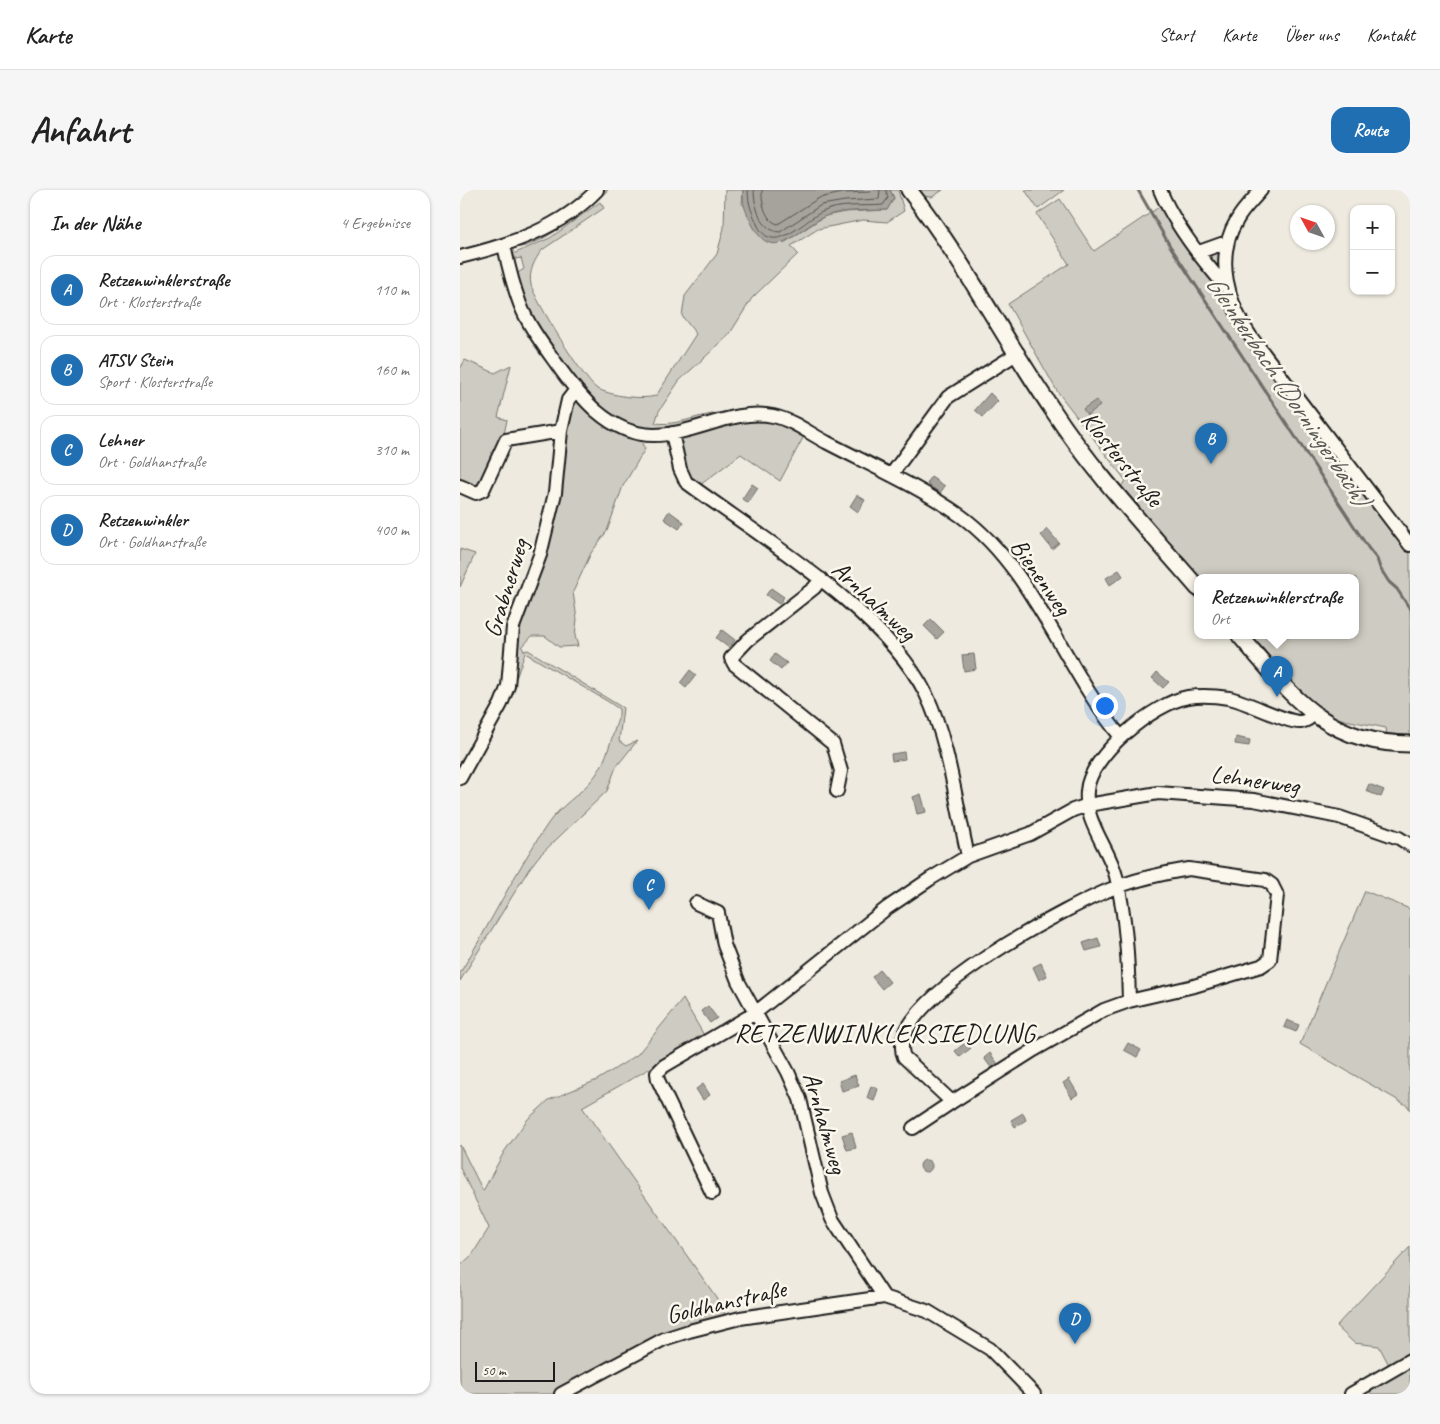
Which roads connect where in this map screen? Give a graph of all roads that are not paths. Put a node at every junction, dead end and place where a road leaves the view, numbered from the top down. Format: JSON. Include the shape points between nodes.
{"nodes":[{"id":1,"x":597,"y":190,"type":"edge"},
{"id":2,"x":909,"y":190,"type":"edge"},
{"id":3,"x":1160,"y":190,"type":"edge"},
{"id":4,"x":1261,"y":190,"type":"edge"},
{"id":5,"x":1227,"y":242,"type":"junction"},
{"id":6,"x":504,"y":245,"type":"junction"},
{"id":7,"x":1199,"y":252,"type":"junction"},
{"id":8,"x":460,"y":257,"type":"edge"},
{"id":9,"x":1227,"y":288,"type":"junction"},
{"id":10,"x":1018,"y":353,"type":"junction"},
{"id":11,"x":575,"y":391,"type":"junction"},
{"id":12,"x":562,"y":431,"type":"junction"},
{"id":13,"x":672,"y":433,"type":"junction"},
{"id":14,"x":891,"y":475,"type":"junction"},
{"id":15,"x":460,"y":486,"type":"edge"},
{"id":16,"x":1410,"y":545,"type":"edge"},
{"id":17,"x":821,"y":579,"type":"junction"},
{"id":18,"x":1194,"y":583,"type":"edge"},
{"id":19,"x":1243,"y":639,"type":"edge"},
{"id":20,"x":1313,"y":714,"type":"junction"},
{"id":21,"x":1121,"y":737,"type":"junction"},
{"id":22,"x":1410,"y":744,"type":"edge"},
{"id":23,"x":460,"y":778,"type":"edge"},
{"id":24,"x":837,"y":791,"type":"dead end"},
{"id":25,"x":1088,"y":805,"type":"junction"},
{"id":26,"x":1410,"y":845,"type":"edge"},
{"id":27,"x":968,"y":856,"type":"junction"},
{"id":28,"x":1118,"y":886,"type":"junction"},
{"id":29,"x":696,"y":903,"type":"dead end"},
{"id":30,"x":1129,"y":1001,"type":"junction"},
{"id":31,"x":755,"y":1013,"type":"junction"},
{"id":32,"x":952,"y":1102,"type":"junction"},
{"id":33,"x":913,"y":1128,"type":"dead end"},
{"id":34,"x":712,"y":1193,"type":"dead end"},
{"id":35,"x":884,"y":1297,"type":"junction"},
{"id":36,"x":1410,"y":1360,"type":"edge"},
{"id":37,"x":561,"y":1394,"type":"edge"},
{"id":38,"x":1034,"y":1394,"type":"edge"},
{"id":39,"x":1351,"y":1394,"type":"edge"}],
"edges":[{"from":1,"to":6,"type":"street","via":[[567,214]]},
{"from":2,"to":10,"type":"street","name":"Klosterstraße","via":[[959,259]]},
{"from":3,"to":7,"type":"street","via":[[1172,215]]},
{"from":4,"to":5,"type":"street","via":[[1236,220]]},
{"from":5,"to":7,"type":"street"},
{"from":5,"to":9,"type":"street"},
{"from":6,"to":8,"type":"street"},
{"from":6,"to":11,"type":"street","via":[[521,306],[539,340]]},
{"from":7,"to":9,"type":"street"},
{"from":9,"to":16,"type":"street","via":[[1240,322]]},
{"from":10,"to":14,"type":"street","via":[[948,397]]},
{"from":10,"to":18,"type":"street","name":"Klosterstraße","via":[[1077,445]]},
{"from":11,"to":12,"type":"street","name":"Grabnerweg","via":[[568,400]]},
{"from":11,"to":13,"type":"street","name":"Bienenweg","via":[[603,417],[630,430],[654,435]]},
{"from":12,"to":15,"type":"street","via":[[506,440],[483,490],[476,493]]},
{"from":12,"to":23,"type":"street","name":"Grabnerweg","via":[[549,520],[535,572],[512,627],[508,686]]},
{"from":13,"to":14,"type":"street","name":"Bienenweg","via":[[734,418],[774,416]]},
{"from":13,"to":17,"type":"street","name":"Arnhalmweg","via":[[686,482]]},
{"from":14,"to":21,"type":"street","name":"Bienenweg","via":[[961,516],[1008,563],[1100,711]]},
{"from":17,"to":24,"type":"street","via":[[731,658],[734,664],[833,744],[841,771]]},
{"from":17,"to":27,"type":"street","name":"Arnhalmweg","via":[[872,625],[911,667],[926,694],[942,738]]},
{"from":19,"to":20,"type":"street","via":[[1294,699]]},
{"from":20,"to":21,"type":"street","via":[[1310,719],[1299,722],[1242,701],[1214,696],[1187,697],[1162,707]]},
{"from":20,"to":22,"type":"street","via":[[1363,739]]},
{"from":21,"to":25,"type":"street","via":[[1095,768],[1087,792]]},
{"from":25,"to":26,"type":"street","name":"Lehnerweg","via":[[1158,793],[1254,800],[1339,818],[1399,838]]},
{"from":25,"to":27,"type":"street","via":[[1030,834]]},
{"from":25,"to":28,"type":"street"},
{"from":27,"to":31,"type":"street","via":[[887,908]]},
{"from":28,"to":30,"type":"street","via":[[1127,945]]},
{"from":28,"to":30,"type":"street","via":[[1189,869],[1265,880],[1272,885],[1277,896],[1270,960],[1261,966],[1194,986]]},
{"from":28,"to":32,"type":"street","via":[[1044,922],[984,959],[939,992],[906,1027],[900,1048],[904,1057]]},
{"from":29,"to":31,"type":"street","via":[[718,913],[724,945]]},
{"from":30,"to":32,"type":"street","via":[[1104,1010],[1064,1032]]},
{"from":31,"to":34,"type":"street","via":[[657,1073]]},
{"from":31,"to":35,"type":"street","name":"Arnhalmweg","via":[[800,1099],[822,1193],[832,1219]]},
{"from":32,"to":33,"type":"street"},
{"from":35,"to":37,"type":"street","name":"Goldhanstraße","via":[[740,1318],[689,1331],[664,1339]]},
{"from":35,"to":38,"type":"street","name":"Goldhanstraße","via":[[926,1311],[990,1350]]},
{"from":36,"to":39,"type":"street"}]}
